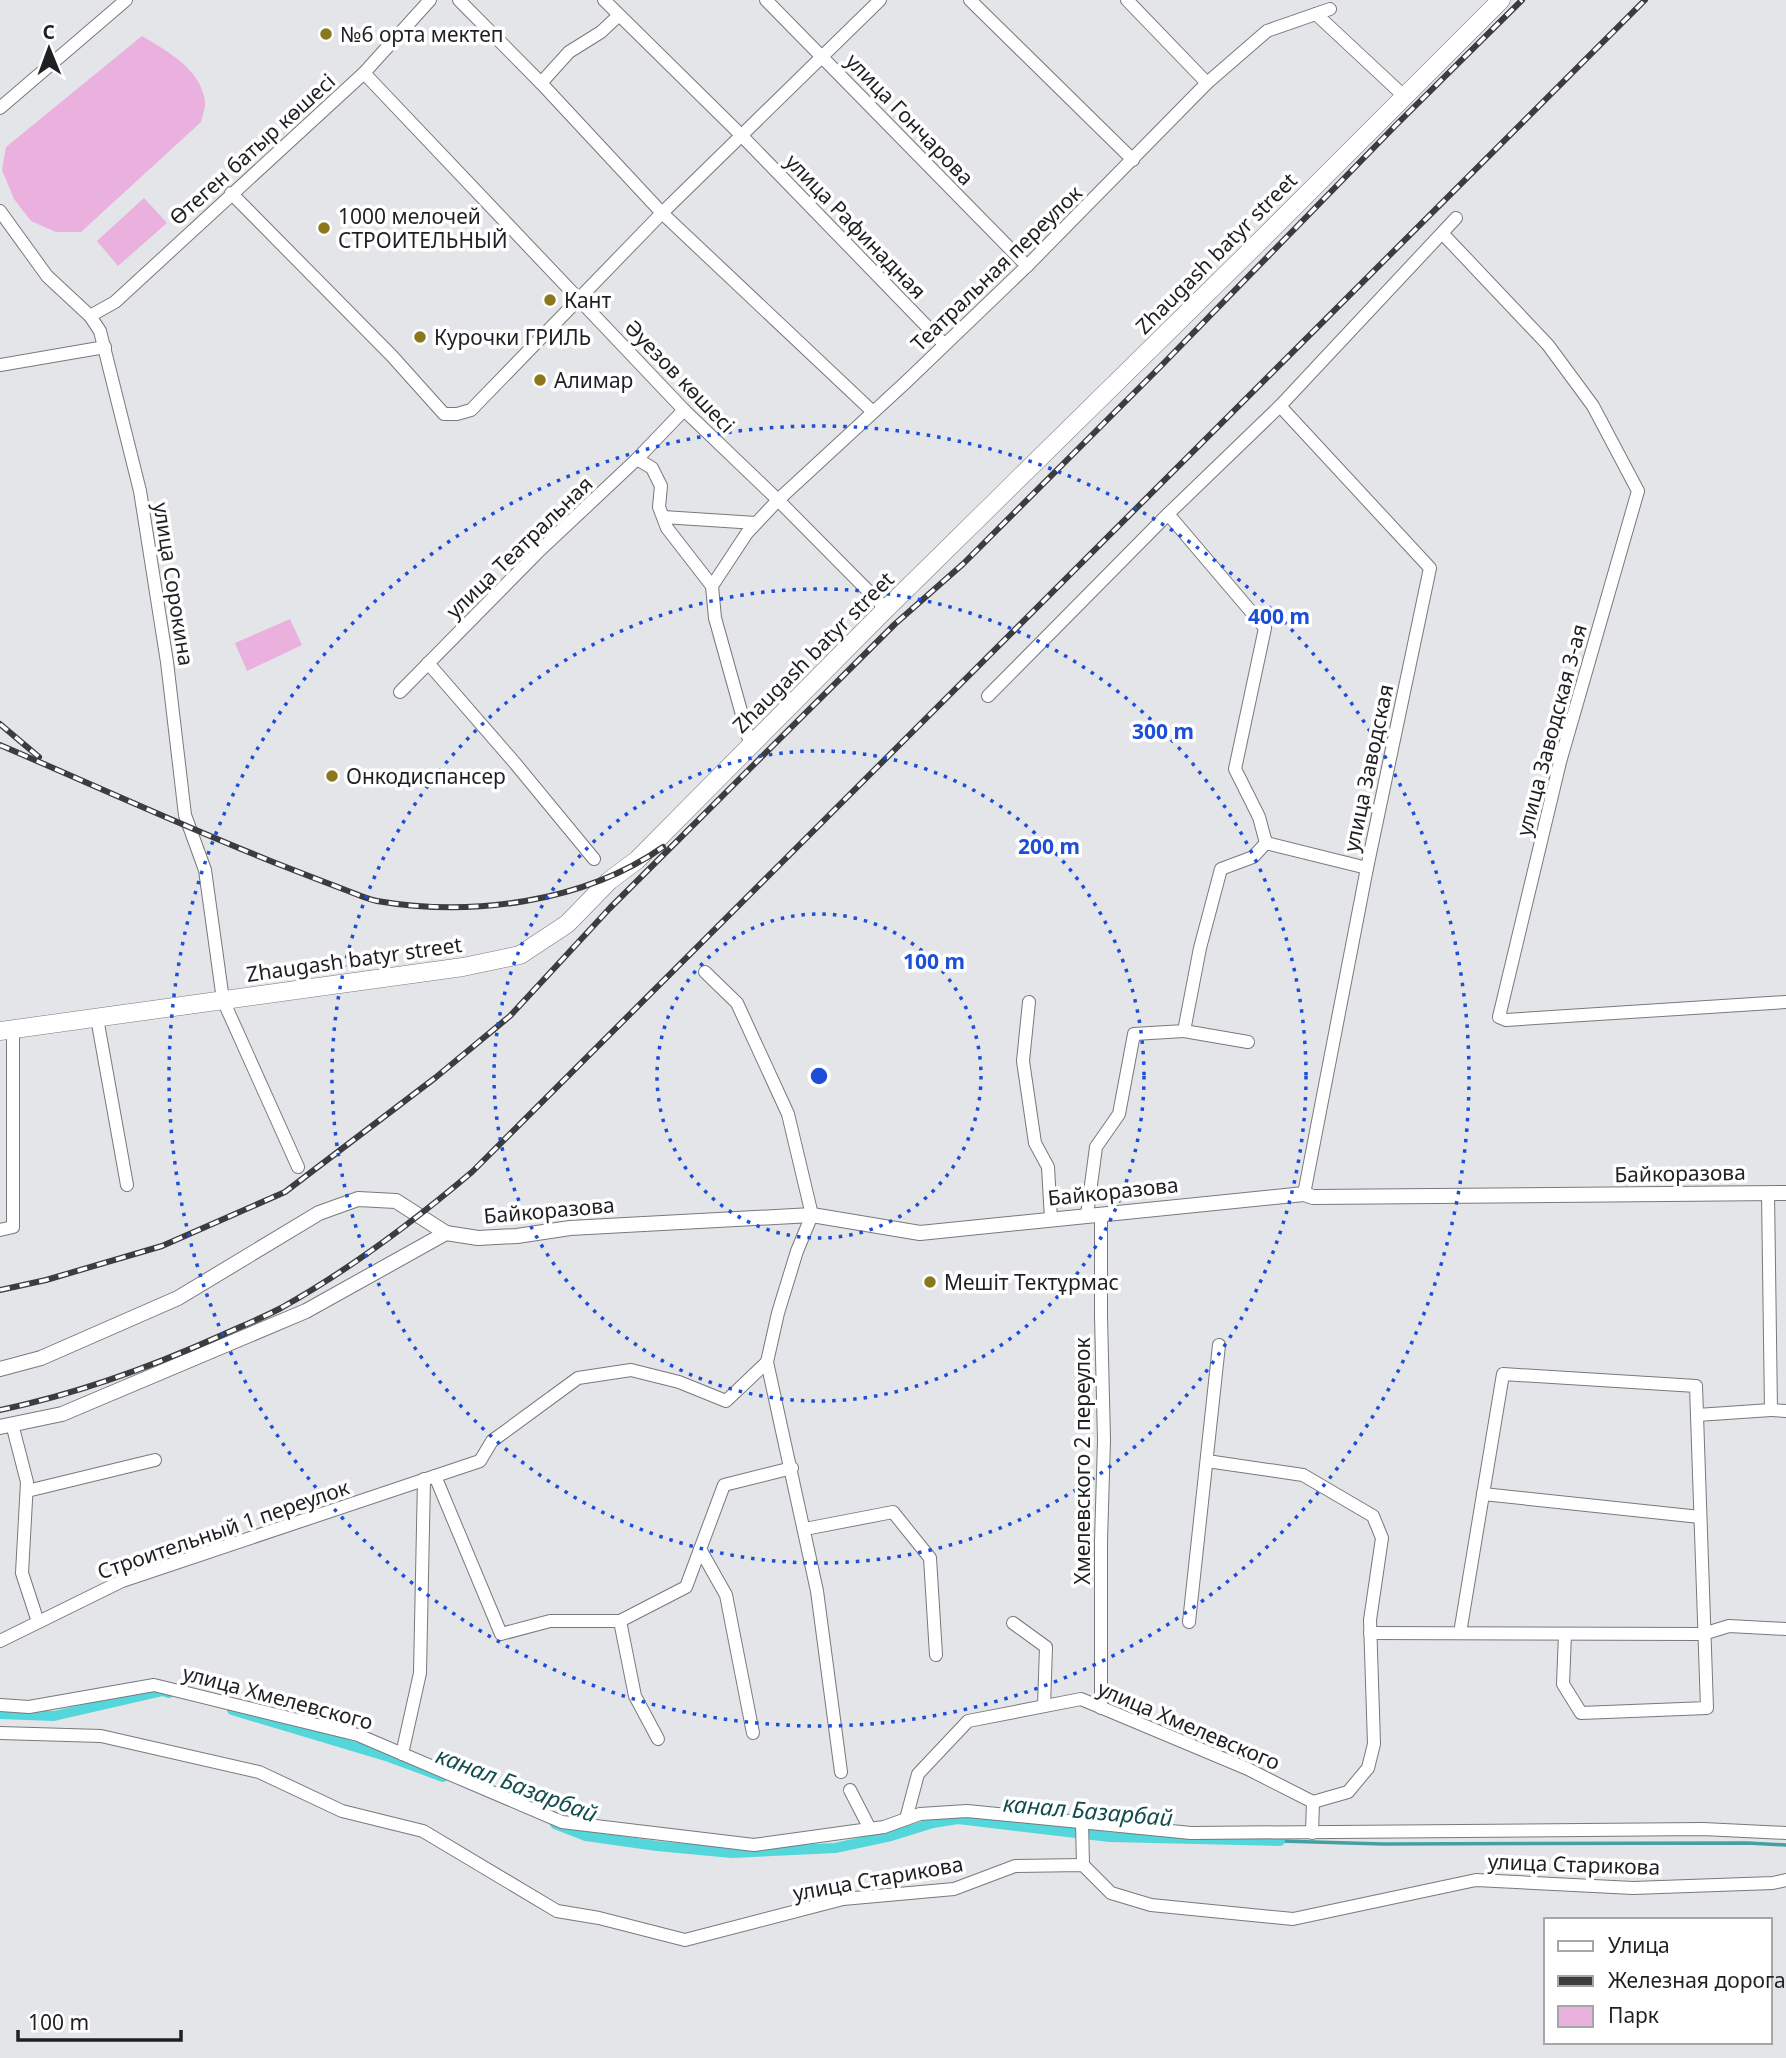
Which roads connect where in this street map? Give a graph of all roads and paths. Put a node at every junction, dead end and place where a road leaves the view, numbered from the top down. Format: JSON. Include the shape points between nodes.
{"nodes":[{"id":1,"x":126,"y":0,"type":"edge"},
{"id":2,"x":430,"y":0,"type":"edge"},
{"id":3,"x":459,"y":0,"type":"edge"},
{"id":4,"x":604,"y":0,"type":"edge"},
{"id":5,"x":766,"y":0,"type":"edge"},
{"id":6,"x":880,"y":0,"type":"edge"},
{"id":7,"x":971,"y":0,"type":"edge"},
{"id":8,"x":1127,"y":0,"type":"edge"},
{"id":9,"x":1501,"y":0,"type":"edge"},
{"id":10,"x":1330,"y":9,"type":"dead end"},
{"id":11,"x":1316,"y":14,"type":"junction"},
{"id":12,"x":618,"y":16,"type":"junction"},
{"id":13,"x":822,"y":57,"type":"junction"},
{"id":14,"x":363,"y":73,"type":"junction"},
{"id":15,"x":541,"y":83,"type":"junction"},
{"id":16,"x":1207,"y":83,"type":"junction"},
{"id":17,"x":1405,"y":97,"type":"junction"},
{"id":18,"x":0,"y":108,"type":"edge"},
{"id":19,"x":740,"y":134,"type":"junction"},
{"id":20,"x":1133,"y":160,"type":"junction"},
{"id":21,"x":231,"y":193,"type":"junction"},
{"id":22,"x":0,"y":211,"type":"edge"},
{"id":23,"x":662,"y":213,"type":"junction"},
{"id":24,"x":1456,"y":218,"type":"dead end"},
{"id":25,"x":1443,"y":234,"type":"junction"},
{"id":26,"x":1027,"y":265,"type":"junction"},
{"id":27,"x":580,"y":299,"type":"junction"},
{"id":28,"x":90,"y":316,"type":"junction"},
{"id":29,"x":944,"y":344,"type":"junction"},
{"id":30,"x":105,"y":347,"type":"junction"},
{"id":31,"x":0,"y":365,"type":"edge"},
{"id":32,"x":1280,"y":406,"type":"junction"},
{"id":33,"x":684,"y":410,"type":"junction"},
{"id":34,"x":873,"y":412,"type":"junction"},
{"id":35,"x":638,"y":459,"type":"junction"},
{"id":36,"x":778,"y":500,"type":"junction"},
{"id":37,"x":1168,"y":514,"type":"junction"},
{"id":38,"x":663,"y":516,"type":"junction"},
{"id":39,"x":757,"y":523,"type":"junction"},
{"id":40,"x":712,"y":586,"type":"junction"},
{"id":41,"x":887,"y":610,"type":"junction"},
{"id":42,"x":428,"y":663,"type":"junction"},
{"id":43,"x":400,"y":692,"type":"dead end"},
{"id":44,"x":988,"y":695,"type":"dead end"},
{"id":45,"x":751,"y":747,"type":"junction"},
{"id":46,"x":1266,"y":843,"type":"junction"},
{"id":47,"x":594,"y":859,"type":"dead end"},
{"id":48,"x":1367,"y":868,"type":"junction"},
{"id":49,"x":705,"y":972,"type":"dead end"},
{"id":50,"x":223,"y":1000,"type":"junction"},
{"id":51,"x":1029,"y":1002,"type":"dead end"},
{"id":52,"x":1786,"y":1002,"type":"edge"},
{"id":53,"x":97,"y":1018,"type":"junction"},
{"id":54,"x":7,"y":1030,"type":"edge"},
{"id":55,"x":1184,"y":1031,"type":"junction"},
{"id":56,"x":1248,"y":1042,"type":"dead end"},
{"id":57,"x":298,"y":1167,"type":"dead end"},
{"id":58,"x":127,"y":1185,"type":"dead end"},
{"id":59,"x":1768,"y":1193,"type":"junction"},
{"id":60,"x":1786,"y":1193,"type":"edge"},
{"id":61,"x":1304,"y":1194,"type":"junction"},
{"id":62,"x":1094,"y":1214,"type":"junction"},
{"id":63,"x":812,"y":1215,"type":"junction"},
{"id":64,"x":1051,"y":1219,"type":"junction"},
{"id":65,"x":0,"y":1230,"type":"edge"},
{"id":66,"x":446,"y":1233,"type":"junction"},
{"id":67,"x":1219,"y":1345,"type":"dead end"},
{"id":68,"x":767,"y":1362,"type":"junction"},
{"id":69,"x":0,"y":1369,"type":"edge"},
{"id":70,"x":1771,"y":1409,"type":"junction"},
{"id":71,"x":1786,"y":1411,"type":"edge"},
{"id":72,"x":1697,"y":1415,"type":"junction"},
{"id":73,"x":6,"y":1425,"type":"edge"},
{"id":74,"x":155,"y":1460,"type":"dead end"},
{"id":75,"x":1207,"y":1461,"type":"junction"},
{"id":76,"x":792,"y":1468,"type":"junction"},
{"id":77,"x":430,"y":1478,"type":"junction"},
{"id":78,"x":27,"y":1491,"type":"junction"},
{"id":79,"x":1483,"y":1494,"type":"junction"},
{"id":80,"x":1700,"y":1517,"type":"junction"},
{"id":81,"x":805,"y":1529,"type":"junction"},
{"id":82,"x":700,"y":1549,"type":"junction"},
{"id":83,"x":620,"y":1621,"type":"junction"},
{"id":84,"x":38,"y":1622,"type":"junction"},
{"id":85,"x":1189,"y":1622,"type":"dead end"},
{"id":86,"x":1013,"y":1623,"type":"dead end"},
{"id":87,"x":1786,"y":1629,"type":"edge"},
{"id":88,"x":1370,"y":1633,"type":"junction"},
{"id":89,"x":1460,"y":1633,"type":"junction"},
{"id":90,"x":1565,"y":1634,"type":"junction"},
{"id":91,"x":1703,"y":1634,"type":"junction"},
{"id":92,"x":0,"y":1641,"type":"edge"},
{"id":93,"x":936,"y":1655,"type":"dead end"},
{"id":94,"x":0,"y":1705,"type":"edge"},
{"id":95,"x":1044,"y":1706,"type":"junction"},
{"id":96,"x":1101,"y":1708,"type":"junction"},
{"id":97,"x":753,"y":1732,"type":"dead end"},
{"id":98,"x":0,"y":1733,"type":"edge"},
{"id":99,"x":658,"y":1739,"type":"dead end"},
{"id":100,"x":402,"y":1754,"type":"junction"},
{"id":101,"x":841,"y":1772,"type":"dead end"},
{"id":102,"x":850,"y":1790,"type":"dead end"},
{"id":103,"x":1313,"y":1802,"type":"junction"},
{"id":104,"x":906,"y":1819,"type":"junction"},
{"id":105,"x":1082,"y":1822,"type":"junction"},
{"id":106,"x":870,"y":1829,"type":"junction"},
{"id":107,"x":1786,"y":1832,"type":"edge"},
{"id":108,"x":1312,"y":1833,"type":"junction"},
{"id":109,"x":1082,"y":1861,"type":"junction"},
{"id":110,"x":1786,"y":1880,"type":"edge"}],
"edges":[{"from":1,"to":18,"type":"street"},
{"from":2,"to":14,"type":"street","name":"Өтеген батыр көшесі"},
{"from":3,"to":15,"type":"street"},
{"from":4,"to":12,"type":"street","name":"улица Рафинадная"},
{"from":5,"to":13,"type":"street","name":"улица Гончарова"},
{"from":6,"to":13,"type":"street"},
{"from":7,"to":20,"type":"street"},
{"from":8,"to":16,"type":"street"},
{"from":9,"to":17,"type":"main road","name":"Zhaugash batyr street"},
{"from":10,"to":11,"type":"street","name":"Театральная переулок"},
{"from":11,"to":16,"type":"street","name":"Театральная переулок","via":[[1267,31]]},
{"from":11,"to":17,"type":"street"},
{"from":12,"to":15,"type":"street","via":[[569,51]]},
{"from":12,"to":19,"type":"street","name":"улица Рафинадная"},
{"from":13,"to":19,"type":"street"},
{"from":13,"to":26,"type":"street","name":"улица Гончарова"},
{"from":14,"to":21,"type":"street","name":"Өтеген батыр көшесі"},
{"from":14,"to":27,"type":"street","name":"Әуезов көшесі"},
{"from":15,"to":23,"type":"street"},
{"from":16,"to":20,"type":"street","name":"Театральная переулок"},
{"from":17,"to":41,"type":"main road","name":"Zhaugash batyr street"},
{"from":19,"to":23,"type":"street"},
{"from":19,"to":29,"type":"street","name":"улица Рафинадная"},
{"from":20,"to":26,"type":"street","name":"Театральная переулок"},
{"from":21,"to":27,"type":"street","via":[[444,414],[471,410]]},
{"from":21,"to":28,"type":"street","name":"Өтеген батыр көшесі","via":[[115,302]]},
{"from":22,"to":28,"type":"street","name":"улица Сорокина","via":[[47,276]]},
{"from":23,"to":27,"type":"street"},
{"from":23,"to":34,"type":"street"},
{"from":24,"to":25,"type":"street"},
{"from":25,"to":32,"type":"street"},
{"from":25,"to":52,"type":"street","name":"улица Заводская 3-ая","via":[[1548,345],[1593,406],[1638,491],[1560,762],[1499,1017]]},
{"from":26,"to":29,"type":"street","name":"Театральная переулок"},
{"from":27,"to":33,"type":"street","name":"Әуезов көшесі"},
{"from":28,"to":30,"type":"street","name":"улица Сорокина"},
{"from":29,"to":34,"type":"street","name":"Театральная переулок"},
{"from":30,"to":31,"type":"street"},
{"from":30,"to":50,"type":"street","name":"улица Сорокина","via":[[140,491],[185,815],[205,870]]},
{"from":32,"to":37,"type":"street"},
{"from":32,"to":48,"type":"street","name":"улица Заводская","via":[[1430,568]]},
{"from":33,"to":35,"type":"street","name":"улица Театральная"},
{"from":33,"to":36,"type":"street","name":"Әуезов көшесі"},
{"from":34,"to":36,"type":"street","name":"Театральная переулок"},
{"from":35,"to":38,"type":"street","via":[[652,468],[662,486],[659,507]]},
{"from":35,"to":42,"type":"street","name":"улица Театральная"},
{"from":36,"to":39,"type":"street","name":"Театральная переулок"},
{"from":36,"to":41,"type":"street","name":"Әуезов көшесі"},
{"from":37,"to":44,"type":"street"},
{"from":37,"to":46,"type":"street","via":[[1265,628],[1235,769],[1259,817]]},
{"from":38,"to":39,"type":"street"},
{"from":38,"to":40,"type":"street","via":[[667,528]]},
{"from":39,"to":40,"type":"street","name":"Театральная переулок"},
{"from":40,"to":45,"type":"street","via":[[715,618]]},
{"from":41,"to":45,"type":"main road","name":"Zhaugash batyr street"},
{"from":42,"to":43,"type":"street","name":"улица Театральная"},
{"from":42,"to":47,"type":"street"},
{"from":45,"to":50,"type":"main road","name":"Zhaugash batyr street","via":[[567,924],[520,955]]},
{"from":46,"to":48,"type":"street"},
{"from":46,"to":55,"type":"street","via":[[1253,857],[1221,869]]},
{"from":48,"to":61,"type":"street","name":"улица Заводская"},
{"from":49,"to":63,"type":"street","via":[[737,1003],[788,1114]]},
{"from":50,"to":53,"type":"main road","name":"Zhaugash batyr street"},
{"from":50,"to":57,"type":"street","name":"улица Сорокина"},
{"from":51,"to":64,"type":"street","via":[[1023,1061],[1035,1143],[1048,1167]]},
{"from":53,"to":54,"type":"main road","name":"Zhaugash batyr street"},
{"from":53,"to":58,"type":"street"},
{"from":54,"to":65,"type":"street","via":[[13,1227]]},
{"from":55,"to":56,"type":"street"},
{"from":55,"to":62,"type":"street","name":"Хмелевского 2 переулок","via":[[1134,1034],[1119,1114],[1096,1147]]},
{"from":59,"to":60,"type":"street","name":"Байкоразова"},
{"from":59,"to":61,"type":"street","name":"Байкоразова","via":[[1313,1198]]},
{"from":59,"to":70,"type":"street"},
{"from":61,"to":62,"type":"street","name":"Байкоразова"},
{"from":62,"to":64,"type":"street","name":"Байкоразова"},
{"from":62,"to":96,"type":"street","name":"Хмелевского 2 переулок","via":[[1104,1440]]},
{"from":63,"to":64,"type":"street","name":"Байкоразова","via":[[919,1233]]},
{"from":63,"to":66,"type":"street","name":"Байкоразова","via":[[570,1228],[478,1238]]},
{"from":63,"to":68,"type":"street","via":[[778,1313]]},
{"from":66,"to":69,"type":"street","name":"Байкоразова","via":[[396,1201],[358,1199],[319,1213],[178,1298],[41,1358]]},
{"from":66,"to":73,"type":"street","via":[[306,1311],[62,1414]]},
{"from":67,"to":75,"type":"street"},
{"from":68,"to":76,"type":"street"},
{"from":68,"to":77,"type":"street","name":"Строительный 1 переулок","via":[[726,1401],[631,1370],[578,1378],[492,1441],[480,1461]]},
{"from":70,"to":71,"type":"street"},
{"from":70,"to":72,"type":"street"},
{"from":72,"to":79,"type":"street","via":[[1696,1386],[1503,1374]]},
{"from":72,"to":80,"type":"street"},
{"from":73,"to":78,"type":"street"},
{"from":74,"to":78,"type":"street"},
{"from":75,"to":85,"type":"street"},
{"from":75,"to":88,"type":"street","via":[[1303,1475],[1373,1516],[1382,1538]]},
{"from":76,"to":81,"type":"street"},
{"from":76,"to":82,"type":"street","via":[[724,1485]]},
{"from":77,"to":83,"type":"street","via":[[501,1634],[550,1621]]},
{"from":77,"to":84,"type":"street","name":"Строительный 1 переулок","via":[[121,1581]]},
{"from":77,"to":100,"type":"street","via":[[420,1673]]},
{"from":78,"to":84,"type":"street","via":[[22,1573]]},
{"from":79,"to":80,"type":"street"},
{"from":79,"to":89,"type":"street"},
{"from":80,"to":91,"type":"street"},
{"from":81,"to":93,"type":"street","via":[[892,1512],[930,1559]]},
{"from":81,"to":101,"type":"street"},
{"from":82,"to":83,"type":"street","via":[[686,1587]]},
{"from":82,"to":97,"type":"street","via":[[726,1595]]},
{"from":83,"to":99,"type":"street","via":[[635,1696]]},
{"from":84,"to":92,"type":"street","name":"Строительный 1 переулок"},
{"from":86,"to":95,"type":"street","via":[[1046,1647]]},
{"from":87,"to":91,"type":"street","via":[[1729,1626]]},
{"from":88,"to":89,"type":"street"},
{"from":88,"to":103,"type":"street","via":[[1374,1744],[1367,1768],[1348,1792]]},
{"from":89,"to":90,"type":"street"},
{"from":90,"to":91,"type":"street"},
{"from":90,"to":91,"type":"street","via":[[1563,1684],[1581,1713],[1707,1708]]},
{"from":94,"to":100,"type":"street","name":"улица Хмелевского","via":[[29,1707],[154,1685],[358,1735]]},
{"from":95,"to":96,"type":"street","name":"улица Хмелевского","via":[[1081,1699]]},
{"from":95,"to":104,"type":"street","name":"улица Хмелевского","via":[[968,1721],[918,1774]]},
{"from":96,"to":103,"type":"street","name":"улица Хмелевского","via":[[1248,1769]]},
{"from":98,"to":109,"type":"street","name":"улица Старикова","via":[[101,1736],[259,1772],[342,1811],[423,1831],[557,1910],[685,1940],[843,1899],[954,1889],[1015,1866]]},
{"from":100,"to":106,"type":"street","name":"улица Хмелевского","via":[[562,1822],[754,1845]]},
{"from":102,"to":106,"type":"street"},
{"from":103,"to":108,"type":"street"},
{"from":104,"to":105,"type":"street","name":"улица Хмелевского","via":[[967,1811]]},
{"from":104,"to":106,"type":"street","name":"улица Хмелевского"},
{"from":105,"to":108,"type":"street","name":"улица Хмелевского","via":[[1191,1833]]},
{"from":105,"to":109,"type":"street"},
{"from":107,"to":108,"type":"street","name":"улица Хмелевского"},
{"from":109,"to":110,"type":"street","name":"улица Старикова","via":[[1111,1893],[1151,1905],[1293,1919],[1476,1880],[1633,1888]]}]}
